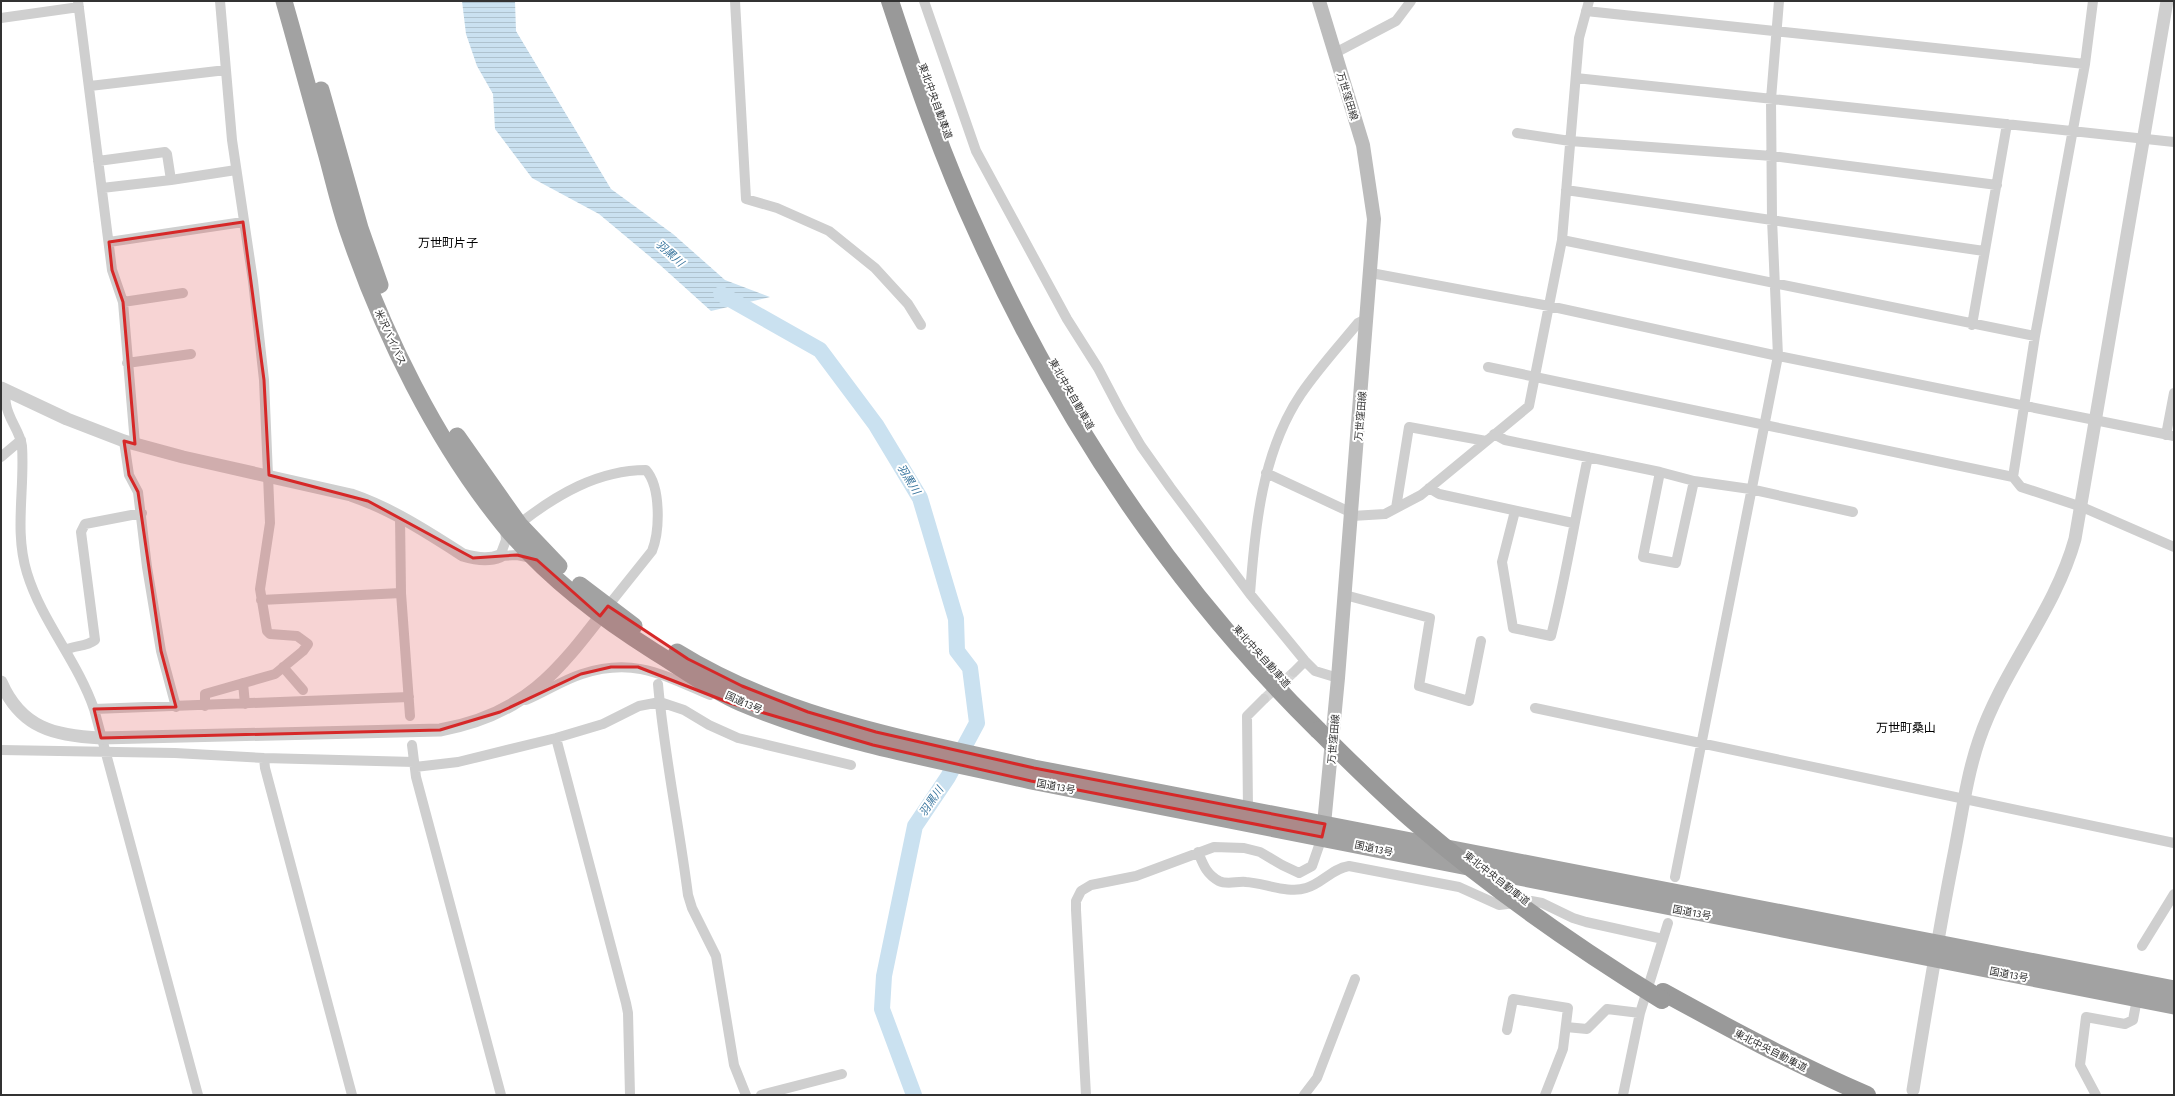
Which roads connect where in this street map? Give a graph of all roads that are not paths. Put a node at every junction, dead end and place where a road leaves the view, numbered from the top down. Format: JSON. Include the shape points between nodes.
{"nodes":[{"id":1,"x":220,"y":1,"type":"edge"},
{"id":2,"x":284,"y":1,"type":"edge"},
{"id":3,"x":296,"y":1,"type":"edge"},
{"id":4,"x":734,"y":1,"type":"edge"},
{"id":5,"x":890,"y":1,"type":"edge"},
{"id":6,"x":901,"y":1,"type":"edge"},
{"id":7,"x":924,"y":1,"type":"edge"},
{"id":8,"x":1320,"y":1,"type":"edge"},
{"id":9,"x":1412,"y":1,"type":"edge"},
{"id":10,"x":1588,"y":1,"type":"edge"},
{"id":11,"x":1779,"y":1,"type":"edge"},
{"id":12,"x":2093,"y":1,"type":"edge"},
{"id":13,"x":2167,"y":1,"type":"edge"},
{"id":14,"x":78,"y":4,"type":"edge"},
{"id":15,"x":1586,"y":11,"type":"junction"},
{"id":16,"x":1,"y":18,"type":"edge"},
{"id":17,"x":1776,"y":32,"type":"junction"},
{"id":18,"x":1335,"y":53,"type":"junction"},
{"id":19,"x":2085,"y":64,"type":"junction"},
{"id":20,"x":226,"y":70,"type":"junction"},
{"id":21,"x":1576,"y":78,"type":"junction"},
{"id":22,"x":90,"y":86,"type":"junction"},
{"id":23,"x":1771,"y":99,"type":"junction"},
{"id":24,"x":2007,"y":124,"type":"junction"},
{"id":25,"x":2073,"y":130,"type":"junction"},
{"id":26,"x":1517,"y":133,"type":"dead end"},
{"id":27,"x":2143,"y":138,"type":"junction"},
{"id":28,"x":1570,"y":141,"type":"junction"},
{"id":29,"x":2174,"y":142,"type":"edge"},
{"id":30,"x":1772,"y":156,"type":"junction"},
{"id":31,"x":98,"y":161,"type":"junction"},
{"id":32,"x":236,"y":170,"type":"junction"},
{"id":33,"x":171,"y":180,"type":"junction"},
{"id":34,"x":1997,"y":185,"type":"junction"},
{"id":35,"x":102,"y":188,"type":"junction"},
{"id":36,"x":1566,"y":190,"type":"junction"},
{"id":37,"x":1772,"y":219,"type":"junction"},
{"id":38,"x":243,"y":222,"type":"junction"},
{"id":39,"x":1562,"y":240,"type":"junction"},
{"id":40,"x":109,"y":242,"type":"junction"},
{"id":41,"x":1984,"y":251,"type":"junction"},
{"id":42,"x":1372,"y":273,"type":"junction"},
{"id":43,"x":1776,"y":284,"type":"junction"},
{"id":44,"x":183,"y":293,"type":"dead end"},
{"id":45,"x":123,"y":302,"type":"junction"},
{"id":46,"x":1549,"y":306,"type":"junction"},
{"id":47,"x":1368,"y":318,"type":"junction"},
{"id":48,"x":1972,"y":324,"type":"junction"},
{"id":49,"x":920,"y":325,"type":"dead end"},
{"id":50,"x":2035,"y":336,"type":"junction"},
{"id":51,"x":191,"y":354,"type":"dead end"},
{"id":52,"x":1778,"y":356,"type":"junction"},
{"id":53,"x":127,"y":363,"type":"junction"},
{"id":54,"x":1488,"y":368,"type":"dead end"},
{"id":55,"x":1534,"y":377,"type":"junction"},
{"id":56,"x":4,"y":390,"type":"edge"},
{"id":57,"x":2174,"y":393,"type":"edge"},
{"id":58,"x":2024,"y":407,"type":"junction"},
{"id":59,"x":2096,"y":422,"type":"junction"},
{"id":60,"x":1764,"y":424,"type":"junction"},
{"id":61,"x":1494,"y":434,"type":"junction"},
{"id":62,"x":2170,"y":436,"type":"edge"},
{"id":63,"x":21,"y":440,"type":"junction"},
{"id":64,"x":1486,"y":441,"type":"junction"},
{"id":65,"x":129,"y":443,"type":"junction"},
{"id":66,"x":1,"y":457,"type":"edge"},
{"id":67,"x":1588,"y":457,"type":"junction"},
{"id":68,"x":1660,"y":472,"type":"junction"},
{"id":69,"x":1266,"y":473,"type":"junction"},
{"id":70,"x":269,"y":476,"type":"junction"},
{"id":71,"x":2012,"y":476,"type":"junction"},
{"id":72,"x":1694,"y":482,"type":"junction"},
{"id":73,"x":1429,"y":488,"type":"junction"},
{"id":74,"x":1750,"y":489,"type":"junction"},
{"id":75,"x":2082,"y":507,"type":"junction"},
{"id":76,"x":1396,"y":508,"type":"junction"},
{"id":77,"x":1515,"y":511,"type":"junction"},
{"id":78,"x":1853,"y":512,"type":"dead end"},
{"id":79,"x":142,"y":513,"type":"junction"},
{"id":80,"x":1352,"y":514,"type":"junction"},
{"id":81,"x":400,"y":516,"type":"junction"},
{"id":82,"x":1573,"y":524,"type":"junction"},
{"id":83,"x":512,"y":525,"type":"junction"},
{"id":84,"x":2174,"y":547,"type":"edge"},
{"id":85,"x":500,"y":556,"type":"junction"},
{"id":86,"x":537,"y":560,"type":"junction"},
{"id":87,"x":401,"y":593,"type":"junction"},
{"id":88,"x":1250,"y":594,"type":"junction"},
{"id":89,"x":1345,"y":595,"type":"junction"},
{"id":90,"x":261,"y":600,"type":"junction"},
{"id":91,"x":604,"y":611,"type":"junction"},
{"id":92,"x":1481,"y":642,"type":"dead end"},
{"id":93,"x":65,"y":650,"type":"junction"},
{"id":94,"x":1305,"y":661,"type":"junction"},
{"id":95,"x":283,"y":667,"type":"junction"},
{"id":96,"x":1294,"y":672,"type":"tunnel mouth"},
{"id":97,"x":1338,"y":678,"type":"junction"},
{"id":98,"x":1,"y":682,"type":"edge"},
{"id":99,"x":243,"y":682,"type":"junction"},
{"id":100,"x":658,"y":684,"type":"dead end"},
{"id":101,"x":302,"y":690,"type":"dead end"},
{"id":102,"x":409,"y":698,"type":"junction"},
{"id":103,"x":1264,"y":699,"type":"tunnel mouth"},
{"id":104,"x":660,"y":702,"type":"junction"},
{"id":105,"x":245,"y":704,"type":"junction"},
{"id":106,"x":516,"y":704,"type":"junction"},
{"id":107,"x":176,"y":706,"type":"junction"},
{"id":108,"x":205,"y":706,"type":"junction"},
{"id":109,"x":94,"y":708,"type":"junction"},
{"id":110,"x":754,"y":708,"type":"junction"},
{"id":111,"x":1535,"y":708,"type":"dead end"},
{"id":112,"x":410,"y":716,"type":"dead end"},
{"id":113,"x":1321,"y":727,"type":"junction"},
{"id":114,"x":101,"y":738,"type":"junction"},
{"id":115,"x":556,"y":738,"type":"junction"},
{"id":116,"x":875,"y":738,"type":"junction"},
{"id":117,"x":412,"y":745,"type":"dead end"},
{"id":118,"x":1700,"y":745,"type":"junction"},
{"id":119,"x":1,"y":750,"type":"edge"},
{"id":120,"x":106,"y":752,"type":"junction"},
{"id":121,"x":264,"y":758,"type":"junction"},
{"id":122,"x":414,"y":764,"type":"junction"},
{"id":123,"x":851,"y":765,"type":"dead end"},
{"id":124,"x":1033,"y":774,"type":"junction"},
{"id":125,"x":1965,"y":799,"type":"junction"},
{"id":126,"x":1248,"y":810,"type":"junction"},
{"id":127,"x":1324,"y":830,"type":"junction"},
{"id":128,"x":2174,"y":843,"type":"edge"},
{"id":129,"x":1198,"y":852,"type":"junction"},
{"id":130,"x":1675,"y":877,"type":"dead end"},
{"id":131,"x":2174,"y":894,"type":"edge"},
{"id":132,"x":1668,"y":923,"type":"dead end"},
{"id":133,"x":1663,"y":939,"type":"junction"},
{"id":134,"x":1936,"y":943,"type":"junction"},
{"id":135,"x":2142,"y":946,"type":"dead end"},
{"id":136,"x":1934,"y":960,"type":"junction"},
{"id":137,"x":1355,"y":979,"type":"dead end"},
{"id":138,"x":2174,"y":989,"type":"edge"},
{"id":139,"x":1663,"y":996,"type":"junction"},
{"id":140,"x":2137,"y":999,"type":"junction"},
{"id":141,"x":2174,"y":1006,"type":"edge"},
{"id":142,"x":1640,"y":1013,"type":"junction"},
{"id":143,"x":1566,"y":1027,"type":"junction"},
{"id":144,"x":1507,"y":1030,"type":"dead end"},
{"id":145,"x":842,"y":1074,"type":"dead end"},
{"id":146,"x":1913,"y":1090,"type":"dead end"},
{"id":147,"x":198,"y":1095,"type":"edge"},
{"id":148,"x":352,"y":1095,"type":"edge"},
{"id":149,"x":501,"y":1095,"type":"edge"},
{"id":150,"x":630,"y":1095,"type":"edge"},
{"id":151,"x":746,"y":1095,"type":"edge"},
{"id":152,"x":761,"y":1095,"type":"edge"},
{"id":153,"x":1086,"y":1095,"type":"edge"},
{"id":154,"x":1304,"y":1095,"type":"edge"},
{"id":155,"x":1545,"y":1095,"type":"edge"},
{"id":156,"x":1623,"y":1095,"type":"edge"},
{"id":157,"x":1847,"y":1095,"type":"edge"},
{"id":158,"x":1867,"y":1095,"type":"edge"},
{"id":159,"x":2096,"y":1095,"type":"edge"}],
"edges":[{"from":1,"to":20,"type":"street"},
{"from":2,"to":83,"type":"highway","name":"米沢バイパス","via":[[348,230],[386,330],[428,409],[476,488]]},
{"from":3,"to":83,"type":"highway","name":"米沢バイパス","via":[[360,228],[396,325],[414,362],[458,438]]},
{"from":4,"to":49,"type":"street","via":[[746,199],[777,208],[829,231],[875,268],[908,304]]},
{"from":5,"to":113,"type":"highway","name":"東北中央自動車道","via":[[946,160],[977,233],[1015,312],[1065,405],[1146,528],[1190,588],[1268,680]]},
{"from":6,"to":113,"type":"highway","name":"東北中央自動車道","via":[[934,98],[986,227],[1022,303],[1075,402],[1116,466],[1198,581]]},
{"from":7,"to":88,"type":"street","via":[[976,151],[1067,320],[1098,368],[1141,446]]},
{"from":8,"to":18,"type":"main road","name":"万世窪田線"},
{"from":9,"to":18,"type":"street","via":[[1396,22]]},
{"from":10,"to":15,"type":"street"},
{"from":11,"to":17,"type":"street"},
{"from":12,"to":19,"type":"street"},
{"from":13,"to":27,"type":"street"},
{"from":14,"to":16,"type":"street"},
{"from":14,"to":22,"type":"street"},
{"from":15,"to":17,"type":"street"},
{"from":15,"to":21,"type":"street","via":[[1579,38]]},
{"from":17,"to":19,"type":"street"},
{"from":17,"to":23,"type":"street"},
{"from":18,"to":42,"type":"main road","name":"万世窪田線","via":[[1363,145],[1371,189],[1374,219]]},
{"from":19,"to":25,"type":"street"},
{"from":20,"to":22,"type":"street"},
{"from":20,"to":32,"type":"street"},
{"from":21,"to":23,"type":"street"},
{"from":21,"to":28,"type":"street"},
{"from":22,"to":31,"type":"street"},
{"from":23,"to":24,"type":"street"},
{"from":23,"to":30,"type":"street"},
{"from":24,"to":25,"type":"street"},
{"from":24,"to":34,"type":"street"},
{"from":25,"to":27,"type":"street"},
{"from":25,"to":50,"type":"street"},
{"from":26,"to":28,"type":"street"},
{"from":27,"to":29,"type":"street"},
{"from":27,"to":59,"type":"street"},
{"from":28,"to":30,"type":"street"},
{"from":28,"to":36,"type":"street"},
{"from":30,"to":34,"type":"street"},
{"from":30,"to":37,"type":"street"},
{"from":31,"to":33,"type":"street","via":[[165,152]]},
{"from":31,"to":35,"type":"street"},
{"from":32,"to":33,"type":"street"},
{"from":32,"to":38,"type":"street"},
{"from":33,"to":35,"type":"street"},
{"from":34,"to":41,"type":"street"},
{"from":35,"to":40,"type":"street"},
{"from":36,"to":37,"type":"street"},
{"from":36,"to":39,"type":"street"},
{"from":37,"to":41,"type":"street"},
{"from":37,"to":43,"type":"street"},
{"from":38,"to":40,"type":"street"},
{"from":38,"to":70,"type":"street","via":[[253,281],[264,380]]},
{"from":39,"to":43,"type":"street"},
{"from":39,"to":46,"type":"street"},
{"from":40,"to":45,"type":"street","via":[[112,270]]},
{"from":41,"to":48,"type":"street"},
{"from":42,"to":46,"type":"street"},
{"from":42,"to":47,"type":"main road","name":"万世窪田線"},
{"from":43,"to":48,"type":"street"},
{"from":43,"to":52,"type":"street"},
{"from":44,"to":45,"type":"street"},
{"from":45,"to":53,"type":"street"},
{"from":46,"to":52,"type":"street"},
{"from":46,"to":55,"type":"street"},
{"from":47,"to":69,"type":"street","via":[[1358,323],[1300,395],[1278,439]]},
{"from":47,"to":80,"type":"main road","name":"万世窪田線"},
{"from":48,"to":50,"type":"street"},
{"from":50,"to":58,"type":"street"},
{"from":51,"to":53,"type":"street"},
{"from":52,"to":58,"type":"street"},
{"from":52,"to":60,"type":"street"},
{"from":53,"to":65,"type":"street"},
{"from":54,"to":55,"type":"street"},
{"from":55,"to":60,"type":"street"},
{"from":55,"to":61,"type":"street","via":[[1529,406]]},
{"from":56,"to":63,"type":"street","via":[[6,404]]},
{"from":56,"to":65,"type":"street","via":[[67,419]]},
{"from":57,"to":62,"type":"street"},
{"from":58,"to":59,"type":"street"},
{"from":58,"to":71,"type":"street"},
{"from":59,"to":62,"type":"street"},
{"from":59,"to":75,"type":"street"},
{"from":60,"to":71,"type":"street"},
{"from":60,"to":74,"type":"street"},
{"from":61,"to":64,"type":"street"},
{"from":61,"to":67,"type":"street","via":[[1505,440]]},
{"from":63,"to":66,"type":"street"},
{"from":63,"to":93,"type":"street","via":[[19,524],[23,559],[44,614]]},
{"from":64,"to":73,"type":"street"},
{"from":64,"to":76,"type":"street","via":[[1409,427]]},
{"from":65,"to":70,"type":"street"},
{"from":65,"to":79,"type":"street","via":[[129,474],[138,492]]},
{"from":67,"to":68,"type":"street"},
{"from":67,"to":82,"type":"street"},
{"from":68,"to":72,"type":"street"},
{"from":68,"to":72,"type":"street","via":[[1644,557],[1676,564]]},
{"from":69,"to":80,"type":"street"},
{"from":69,"to":88,"type":"street","via":[[1253,556]]},
{"from":70,"to":81,"type":"street","via":[[351,495]]},
{"from":70,"to":90,"type":"street","via":[[270,522],[261,580]]},
{"from":71,"to":75,"type":"street","via":[[2021,487]]},
{"from":72,"to":74,"type":"street"},
{"from":73,"to":76,"type":"street"},
{"from":73,"to":77,"type":"street","via":[[1439,494]]},
{"from":74,"to":78,"type":"street"},
{"from":74,"to":118,"type":"street"},
{"from":75,"to":84,"type":"street"},
{"from":75,"to":125,"type":"street","via":[[2070,558],[2059,585],[1998,696],[1984,727]]},
{"from":76,"to":80,"type":"street","via":[[1385,514]]},
{"from":77,"to":82,"type":"street"},
{"from":77,"to":82,"type":"street","via":[[1502,562],[1513,628],[1551,636],[1566,576]]},
{"from":79,"to":93,"type":"street","via":[[85,524],[81,532],[95,640],[88,645]]},
{"from":79,"to":107,"type":"street","via":[[147,567],[161,651]]},
{"from":80,"to":89,"type":"main road","name":"万世窪田線"},
{"from":81,"to":85,"type":"street","via":[[463,555],[484,559]]},
{"from":81,"to":87,"type":"street"},
{"from":83,"to":85,"type":"street"},
{"from":83,"to":86,"type":"highway","name":"米沢バイパス"},
{"from":83,"to":91,"type":"highway","name":"米沢バイパス","via":[[586,590]]},
{"from":83,"to":91,"type":"street","via":[[578,485],[631,470],[646,470],[651,476],[657,503],[656,541],[652,551]]},
{"from":85,"to":86,"type":"street","via":[[517,555]]},
{"from":86,"to":91,"type":"highway","name":"米沢バイパス"},
{"from":87,"to":90,"type":"street"},
{"from":87,"to":102,"type":"street"},
{"from":88,"to":94,"type":"street"},
{"from":89,"to":92,"type":"street","via":[[1430,618],[1419,686],[1469,701]]},
{"from":89,"to":97,"type":"main road","name":"万世窪田線"},
{"from":90,"to":95,"type":"street","via":[[267,631],[270,634],[297,636],[308,644]]},
{"from":91,"to":106,"type":"street","via":[[552,673]]},
{"from":91,"to":110,"type":"highway","name":"国道13号","via":[[700,680],[738,702]]},
{"from":91,"to":116,"type":"highway","name":"国道13号","via":[[688,660],[742,686]]},
{"from":93,"to":109,"type":"street","via":[[82,678]]},
{"from":94,"to":96,"type":"street"},
{"from":94,"to":97,"type":"street","via":[[1315,671]]},
{"from":95,"to":99,"type":"street","via":[[275,674]]},
{"from":95,"to":101,"type":"street"},
{"from":97,"to":127,"type":"main road","name":"万世窪田線"},
{"from":98,"to":114,"type":"street","via":[[17,709],[41,727],[70,736]]},
{"from":99,"to":105,"type":"street"},
{"from":99,"to":108,"type":"street","via":[[205,694]]},
{"from":100,"to":104,"type":"street"},
{"from":102,"to":105,"type":"street"},
{"from":102,"to":112,"type":"street"},
{"from":103,"to":126,"type":"street","via":[[1247,716]]},
{"from":104,"to":115,"type":"street","via":[[639,706],[603,724]]},
{"from":104,"to":123,"type":"street","via":[[684,710],[738,738]]},
{"from":104,"to":151,"type":"street","via":[[688,894],[692,908],[716,956],[734,1065]]},
{"from":105,"to":108,"type":"street"},
{"from":106,"to":110,"type":"street","via":[[581,674],[627,666],[652,670],[730,703]]},
{"from":106,"to":114,"type":"street","via":[[480,720],[440,730]]},
{"from":107,"to":108,"type":"street"},
{"from":107,"to":109,"type":"street"},
{"from":109,"to":114,"type":"street"},
{"from":110,"to":116,"type":"highway","name":"国道13号"},
{"from":111,"to":118,"type":"street"},
{"from":113,"to":139,"type":"highway","name":"東北中央自動車道","bridge":true,"via":[[1416,823],[1492,886],[1604,965]]},
{"from":114,"to":120,"type":"street"},
{"from":115,"to":122,"type":"street","via":[[458,762]]},
{"from":115,"to":150,"type":"street","via":[[626,1003]]},
{"from":116,"to":124,"type":"highway","name":"国道13号"},
{"from":117,"to":122,"type":"street"},
{"from":118,"to":125,"type":"street"},
{"from":118,"to":130,"type":"street"},
{"from":119,"to":120,"type":"street"},
{"from":120,"to":121,"type":"street"},
{"from":120,"to":147,"type":"street"},
{"from":121,"to":122,"type":"street"},
{"from":121,"to":148,"type":"street"},
{"from":122,"to":149,"type":"street"},
{"from":124,"to":126,"type":"highway","name":"国道13号"},
{"from":124,"to":127,"type":"highway","name":"国道13号"},
{"from":125,"to":128,"type":"street"},
{"from":125,"to":134,"type":"street"},
{"from":126,"to":127,"type":"highway","name":"国道13号"},
{"from":127,"to":129,"type":"street","via":[[1312,866],[1299,872],[1260,852],[1244,848],[1214,847]]},
{"from":127,"to":134,"type":"highway","name":"国道13号"},
{"from":127,"to":136,"type":"highway","name":"国道13号"},
{"from":129,"to":133,"type":"street","via":[[1204,868],[1220,882],[1245,882],[1306,889],[1338,868],[1355,866],[1459,887],[1499,905],[1531,901],[1542,903],[1586,922]]},
{"from":129,"to":153,"type":"street","via":[[1141,874],[1091,885],[1081,891],[1076,901]]},
{"from":131,"to":135,"type":"street"},
{"from":132,"to":133,"type":"street"},
{"from":133,"to":142,"type":"street"},
{"from":134,"to":136,"type":"street"},
{"from":134,"to":138,"type":"highway","name":"国道13号"},
{"from":136,"to":140,"type":"highway","name":"国道13号"},
{"from":136,"to":146,"type":"street"},
{"from":137,"to":154,"type":"street","via":[[1317,1078]]},
{"from":139,"to":157,"type":"highway","name":"東北中央自動車道","via":[[1735,1041]]},
{"from":139,"to":158,"type":"highway","name":"東北中央自動車道","via":[[1820,1075]]},
{"from":140,"to":141,"type":"highway","name":"国道13号"},
{"from":140,"to":159,"type":"street","via":[[2133,1020],[2125,1024],[2086,1016],[2080,1065]]},
{"from":142,"to":143,"type":"street","via":[[1607,1009],[1587,1029]]},
{"from":142,"to":156,"type":"street"},
{"from":143,"to":144,"type":"street","via":[[1568,1008],[1513,999]]},
{"from":143,"to":155,"type":"street","via":[[1563,1049]]},
{"from":145,"to":152,"type":"street"}]}
